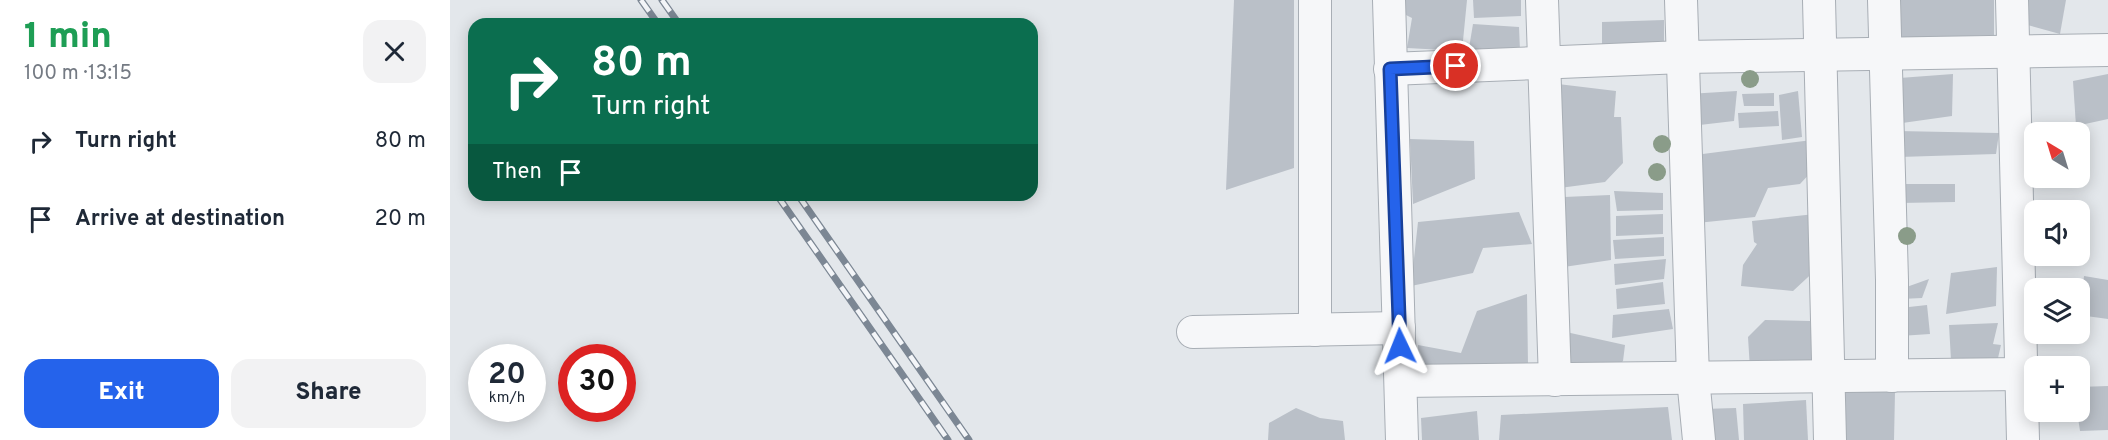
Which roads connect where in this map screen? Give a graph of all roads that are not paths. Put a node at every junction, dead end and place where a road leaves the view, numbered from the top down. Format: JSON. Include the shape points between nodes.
{"nodes":[{"id":1,"x":1315,"y":0,"type":"edge"},
{"id":2,"x":1389,"y":0,"type":"edge"},
{"id":3,"x":1542,"y":0,"type":"edge"},
{"id":4,"x":1681,"y":0,"type":"edge"},
{"id":5,"x":1818,"y":0,"type":"edge"},
{"id":6,"x":1884,"y":0,"type":"edge"},
{"id":7,"x":2012,"y":0,"type":"edge"},
{"id":8,"x":2108,"y":50,"type":"edge"},
{"id":9,"x":2014,"y":51,"type":"junction"},
{"id":10,"x":1886,"y":54,"type":"junction"},
{"id":11,"x":1821,"y":55,"type":"junction"},
{"id":12,"x":1683,"y":57,"type":"junction"},
{"id":13,"x":1544,"y":63,"type":"junction"},
{"id":14,"x":1390,"y":69,"type":"junction"},
{"id":15,"x":1399,"y":328,"type":"junction"},
{"id":16,"x":1315,"y":330,"type":"junction"},
{"id":17,"x":1193,"y":332,"type":"dead end"},
{"id":18,"x":2021,"y":374,"type":"junction"},
{"id":19,"x":1892,"y":376,"type":"junction"},
{"id":20,"x":1828,"y":377,"type":"junction"},
{"id":21,"x":1693,"y":378,"type":"junction"},
{"id":22,"x":1555,"y":380,"type":"junction"},
{"id":23,"x":1401,"y":381,"type":"junction"},
{"id":24,"x":1402,"y":440,"type":"edge"},
{"id":25,"x":1699,"y":440,"type":"edge"},
{"id":26,"x":1830,"y":440,"type":"edge"},
{"id":27,"x":2023,"y":440,"type":"edge"}],
"edges":[{"from":1,"to":16,"type":"street"},
{"from":2,"to":14,"type":"street"},
{"from":3,"to":13,"type":"street"},
{"from":4,"to":12,"type":"street"},
{"from":5,"to":11,"type":"street"},
{"from":6,"to":10,"type":"street"},
{"from":7,"to":9,"type":"street"},
{"from":8,"to":9,"type":"street"},
{"from":9,"to":10,"type":"street"},
{"from":9,"to":18,"type":"street"},
{"from":10,"to":11,"type":"street"},
{"from":10,"to":19,"type":"street"},
{"from":11,"to":12,"type":"street"},
{"from":11,"to":20,"type":"street"},
{"from":12,"to":13,"type":"street"},
{"from":12,"to":21,"type":"street"},
{"from":13,"to":14,"type":"street"},
{"from":13,"to":22,"type":"street"},
{"from":14,"to":15,"type":"street"},
{"from":15,"to":16,"type":"street"},
{"from":15,"to":23,"type":"street"},
{"from":16,"to":17,"type":"street"},
{"from":18,"to":19,"type":"street"},
{"from":18,"to":27,"type":"street"},
{"from":19,"to":20,"type":"street"},
{"from":20,"to":21,"type":"street"},
{"from":20,"to":26,"type":"street"},
{"from":21,"to":22,"type":"street"},
{"from":21,"to":25,"type":"street"},
{"from":22,"to":23,"type":"street"},
{"from":23,"to":24,"type":"street"}]}
